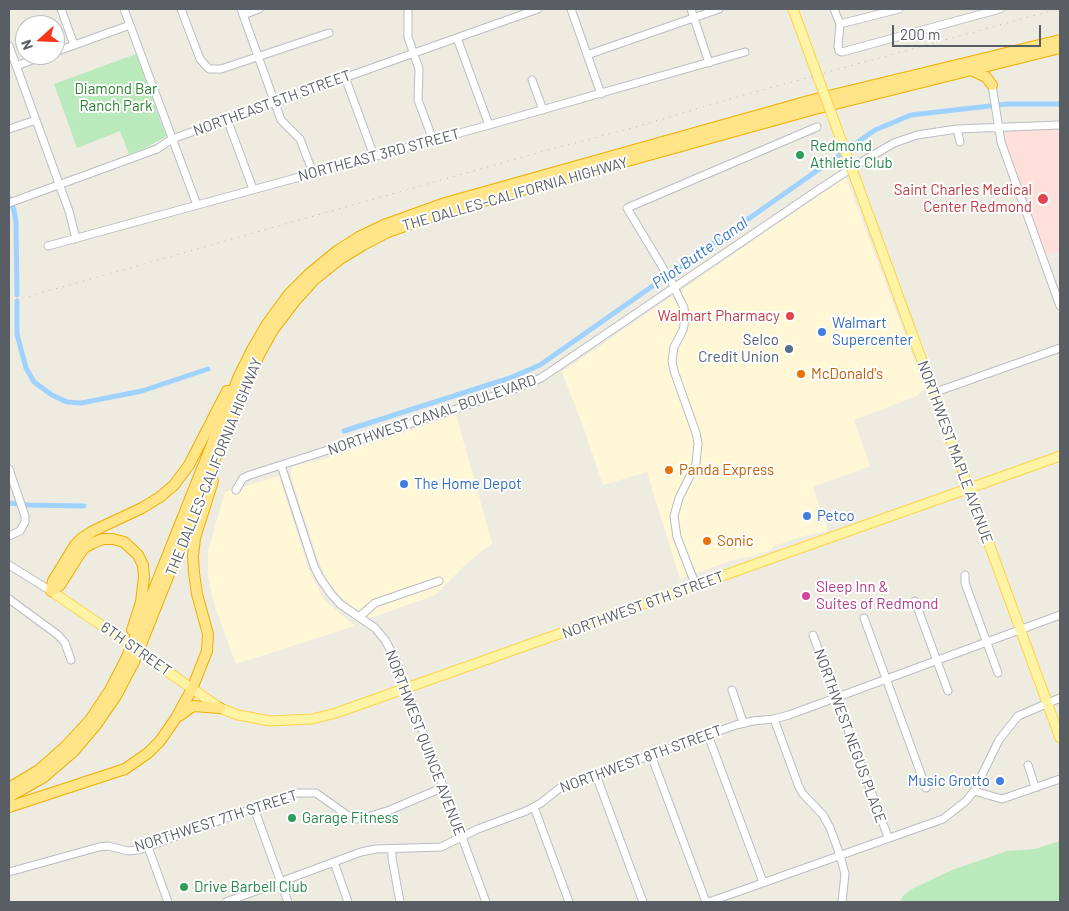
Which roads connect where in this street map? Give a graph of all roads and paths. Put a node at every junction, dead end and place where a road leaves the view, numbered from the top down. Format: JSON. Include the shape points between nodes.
{"nodes":[{"id":1,"x":61,"y":9,"type":"edge"},
{"id":2,"x":124,"y":9,"type":"edge"},
{"id":3,"x":181,"y":9,"type":"edge"},
{"id":4,"x":259,"y":9,"type":"edge"},
{"id":5,"x":408,"y":9,"type":"edge"},
{"id":6,"x":538,"y":9,"type":"edge"},
{"id":7,"x":571,"y":9,"type":"edge"},
{"id":8,"x":691,"y":9,"type":"edge"},
{"id":9,"x":719,"y":9,"type":"edge"},
{"id":10,"x":793,"y":9,"type":"edge"},
{"id":11,"x":834,"y":9,"type":"edge"},
{"id":12,"x":899,"y":9,"type":"edge"},
{"id":13,"x":1000,"y":9,"type":"edge"},
{"id":14,"x":242,"y":12,"type":"edge"},
{"id":15,"x":694,"y":17,"type":"junction"},
{"id":16,"x":840,"y":24,"type":"junction"},
{"id":17,"x":130,"y":25,"type":"junction"},
{"id":18,"x":329,"y":33,"type":"dead end"},
{"id":19,"x":457,"y":38,"type":"junction"},
{"id":20,"x":1060,"y":40,"type":"edge"},
{"id":21,"x":74,"y":45,"type":"junction"},
{"id":22,"x":9,"y":46,"type":"edge"},
{"id":23,"x":65,"y":48,"type":"edge"},
{"id":24,"x":1060,"y":48,"type":"edge"},
{"id":25,"x":745,"y":52,"type":"dead end"},
{"id":26,"x":413,"y":53,"type":"junction"},
{"id":27,"x":588,"y":55,"type":"junction"},
{"id":28,"x":258,"y":57,"type":"junction"},
{"id":29,"x":1003,"y":62,"type":"junction"},
{"id":30,"x":709,"y":63,"type":"junction"},
{"id":31,"x":16,"y":66,"type":"joint"},
{"id":32,"x":971,"y":70,"type":"junction"},
{"id":33,"x":345,"y":77,"type":"junction"},
{"id":34,"x":532,"y":80,"type":"dead end"},
{"id":35,"x":992,"y":85,"type":"junction"},
{"id":36,"x":601,"y":94,"type":"junction"},
{"id":37,"x":274,"y":102,"type":"junction"},
{"id":38,"x":543,"y":110,"type":"junction"},
{"id":39,"x":227,"y":119,"type":"junction"},
{"id":40,"x":36,"y":120,"type":"junction"},
{"id":41,"x":489,"y":125,"type":"junction"},
{"id":42,"x":1060,"y":125,"type":"edge"},
{"id":43,"x":998,"y":126,"type":"junction"},
{"id":44,"x":817,"y":127,"type":"dead end"},
{"id":45,"x":9,"y":129,"type":"edge"},
{"id":46,"x":957,"y":129,"type":"junction"},
{"id":47,"x":172,"y":138,"type":"junction"},
{"id":48,"x":433,"y":140,"type":"junction"},
{"id":49,"x":960,"y":142,"type":"dead end"},
{"id":50,"x":374,"y":156,"type":"junction"},
{"id":51,"x":313,"y":173,"type":"junction"},
{"id":52,"x":59,"y":184,"type":"junction"},
{"id":53,"x":253,"y":189,"type":"junction"},
{"id":54,"x":9,"y":204,"type":"edge"},
{"id":55,"x":197,"y":205,"type":"junction"},
{"id":56,"x":76,"y":239,"type":"junction"},
{"id":57,"x":48,"y":246,"type":"dead end"},
{"id":58,"x":673,"y":285,"type":"junction"},
{"id":59,"x":1060,"y":306,"type":"edge"},
{"id":60,"x":253,"y":348,"type":"junction"},
{"id":61,"x":1060,"y":348,"type":"edge"},
{"id":62,"x":934,"y":393,"type":"junction"},
{"id":63,"x":237,"y":404,"type":"junction"},
{"id":64,"x":1060,"y":456,"type":"edge"},
{"id":65,"x":282,"y":465,"type":"junction"},
{"id":66,"x":9,"y":469,"type":"edge"},
{"id":67,"x":969,"y":489,"type":"junction"},
{"id":68,"x":236,"y":490,"type":"dead end"},
{"id":69,"x":9,"y":536,"type":"edge"},
{"id":70,"x":9,"y":565,"type":"edge"},
{"id":71,"x":966,"y":576,"type":"dead end"},
{"id":72,"x":439,"y":581,"type":"dead end"},
{"id":73,"x":696,"y":586,"type":"junction"},
{"id":74,"x":51,"y":591,"type":"junction"},
{"id":75,"x":9,"y":599,"type":"edge"},
{"id":76,"x":915,"y":601,"type":"dead end"},
{"id":77,"x":1060,"y":615,"type":"edge"},
{"id":78,"x":359,"y":617,"type":"junction"},
{"id":79,"x":864,"y":618,"type":"dead end"},
{"id":80,"x":1020,"y":630,"type":"junction"},
{"id":81,"x":813,"y":635,"type":"dead end"},
{"id":82,"x":987,"y":642,"type":"junction"},
{"id":83,"x":71,"y":660,"type":"dead end"},
{"id":84,"x":936,"y":660,"type":"junction"},
{"id":85,"x":998,"y":673,"type":"dead end"},
{"id":86,"x":886,"y":679,"type":"junction"},
{"id":87,"x":192,"y":689,"type":"junction"},
{"id":88,"x":406,"y":689,"type":"junction"},
{"id":89,"x":110,"y":690,"type":"junction"},
{"id":90,"x":732,"y":690,"type":"dead end"},
{"id":91,"x":948,"y":691,"type":"dead end"},
{"id":92,"x":836,"y":697,"type":"junction"},
{"id":93,"x":1060,"y":698,"type":"edge"},
{"id":94,"x":1047,"y":703,"type":"junction"},
{"id":95,"x":220,"y":708,"type":"junction"},
{"id":96,"x":176,"y":718,"type":"junction"},
{"id":97,"x":774,"y":719,"type":"junction"},
{"id":98,"x":743,"y":722,"type":"junction"},
{"id":99,"x":708,"y":735,"type":"junction"},
{"id":100,"x":1060,"y":738,"type":"edge"},
{"id":101,"x":651,"y":755,"type":"junction"},
{"id":102,"x":1028,"y":765,"type":"dead end"},
{"id":103,"x":596,"y":775,"type":"junction"},
{"id":104,"x":1060,"y":778,"type":"edge"},
{"id":105,"x":444,"y":787,"type":"junction"},
{"id":106,"x":1035,"y":787,"type":"junction"},
{"id":107,"x":9,"y":788,"type":"edge"},
{"id":108,"x":926,"y":788,"type":"dead end"},
{"id":109,"x":974,"y":791,"type":"junction"},
{"id":110,"x":9,"y":798,"type":"edge"},
{"id":111,"x":9,"y":807,"type":"edge"},
{"id":112,"x":534,"y":807,"type":"junction"},
{"id":113,"x":254,"y":808,"type":"junction"},
{"id":114,"x":462,"y":837,"type":"junction"},
{"id":115,"x":888,"y":838,"type":"junction"},
{"id":116,"x":148,"y":847,"type":"junction"},
{"id":117,"x":392,"y":849,"type":"junction"},
{"id":118,"x":840,"y":854,"type":"junction"},
{"id":119,"x":334,"y":862,"type":"junction"},
{"id":120,"x":9,"y":872,"type":"edge"},
{"id":121,"x":281,"y":882,"type":"junction"},
{"id":122,"x":763,"y":882,"type":"junction"},
{"id":123,"x":168,"y":902,"type":"edge"},
{"id":124,"x":227,"y":902,"type":"edge"},
{"id":125,"x":288,"y":902,"type":"edge"},
{"id":126,"x":348,"y":902,"type":"edge"},
{"id":127,"x":400,"y":902,"type":"edge"},
{"id":128,"x":486,"y":902,"type":"edge"},
{"id":129,"x":570,"y":902,"type":"edge"},
{"id":130,"x":643,"y":902,"type":"edge"},
{"id":131,"x":708,"y":902,"type":"edge"},
{"id":132,"x":842,"y":902,"type":"edge"}],
"edges":[{"from":1,"to":21,"type":"street"},
{"from":2,"to":17,"type":"street"},
{"from":3,"to":28,"type":"street","via":[[200,59],[209,69],[221,69]]},
{"from":4,"to":14,"type":"street"},
{"from":5,"to":26,"type":"street","via":[[408,37]]},
{"from":6,"to":19,"type":"street","name":"NORTHEAST 5TH STREET"},
{"from":7,"to":27,"type":"street"},
{"from":8,"to":15,"type":"street"},
{"from":9,"to":15,"type":"street"},
{"from":10,"to":62,"type":"main road","name":"NORTHWEST MAPLE AVENUE","bridge":true},
{"from":11,"to":16,"type":"street"},
{"from":12,"to":16,"type":"street"},
{"from":13,"to":16,"type":"street","via":[[844,52],[839,51],[838,46]]},
{"from":14,"to":28,"type":"street"},
{"from":15,"to":27,"type":"street"},
{"from":15,"to":30,"type":"street"},
{"from":17,"to":21,"type":"street"},
{"from":17,"to":47,"type":"street"},
{"from":18,"to":28,"type":"street"},
{"from":19,"to":26,"type":"street","name":"NORTHEAST 5TH STREET"},
{"from":19,"to":41,"type":"street"},
{"from":20,"to":60,"type":"highway","name":"THE DALLES-CALIFORNIA HIGHWAY","via":[[812,100],[416,212],[360,237],[309,274],[289,294]]},
{"from":21,"to":23,"type":"street"},
{"from":22,"to":31,"type":"street"},
{"from":24,"to":29,"type":"highway","name":"THE DALLES-CALIFORNIA HIGHWAY"},
{"from":25,"to":30,"type":"street","name":"NORTHEAST 3RD STREET"},
{"from":26,"to":33,"type":"street","name":"NORTHEAST 5TH STREET"},
{"from":26,"to":48,"type":"street","via":[[418,69],[418,100]]},
{"from":27,"to":36,"type":"street"},
{"from":28,"to":37,"type":"street"},
{"from":29,"to":32,"type":"highway","name":"THE DALLES-CALIFORNIA HIGHWAY"},
{"from":29,"to":35,"type":"highway","via":[[996,70]]},
{"from":30,"to":36,"type":"street","name":"NORTHEAST 3RD STREET"},
{"from":31,"to":40,"type":"street"},
{"from":32,"to":35,"type":"highway","via":[[986,77]]},
{"from":32,"to":63,"type":"highway","name":"THE DALLES-CALIFORNIA HIGHWAY","via":[[806,111],[447,211],[388,232],[340,259],[294,301],[260,353]]},
{"from":33,"to":37,"type":"street","name":"NORTHEAST 5TH STREET"},
{"from":33,"to":50,"type":"street"},
{"from":34,"to":38,"type":"street"},
{"from":35,"to":43,"type":"street"},
{"from":36,"to":38,"type":"street","name":"NORTHEAST 3RD STREET"},
{"from":37,"to":39,"type":"street","name":"NORTHEAST 5TH STREET"},
{"from":37,"to":51,"type":"street","via":[[281,120],[300,139]]},
{"from":38,"to":41,"type":"street","name":"NORTHEAST 3RD STREET"},
{"from":39,"to":47,"type":"street","name":"NORTHEAST 5TH STREET"},
{"from":39,"to":53,"type":"street"},
{"from":40,"to":45,"type":"street"},
{"from":40,"to":52,"type":"street"},
{"from":41,"to":48,"type":"street","name":"NORTHEAST 3RD STREET"},
{"from":42,"to":43,"type":"street","name":"NORTHWEST CANAL BOULEVARD"},
{"from":43,"to":46,"type":"street","name":"NORTHWEST CANAL BOULEVARD"},
{"from":43,"to":59,"type":"street"},
{"from":44,"to":58,"type":"street","via":[[627,208]]},
{"from":46,"to":49,"type":"street"},
{"from":46,"to":58,"type":"street","name":"NORTHWEST CANAL BOULEVARD","via":[[917,135],[894,143]]},
{"from":47,"to":52,"type":"street","name":"NORTHEAST 5TH STREET","via":[[157,149]]},
{"from":47,"to":55,"type":"street"},
{"from":48,"to":50,"type":"street","name":"NORTHEAST 3RD STREET"},
{"from":50,"to":51,"type":"street","name":"NORTHEAST 3RD STREET"},
{"from":51,"to":53,"type":"street","name":"NORTHEAST 3RD STREET"},
{"from":52,"to":54,"type":"street","name":"NORTHEAST 5TH STREET"},
{"from":52,"to":56,"type":"street"},
{"from":53,"to":55,"type":"street","name":"NORTHEAST 3RD STREET"},
{"from":55,"to":56,"type":"street","name":"NORTHEAST 3RD STREET"},
{"from":56,"to":57,"type":"street","name":"NORTHEAST 3RD STREET"},
{"from":58,"to":65,"type":"street","name":"NORTHWEST CANAL BOULEVARD","via":[[590,346],[532,383]]},
{"from":58,"to":73,"type":"street","via":[[684,308],[685,320],[673,353],[674,371],[698,443],[696,464],[674,516],[677,537]]},
{"from":60,"to":74,"type":"highway","via":[[189,465],[174,485],[142,508],[82,538],[53,581]]},
{"from":60,"to":89,"type":"highway","name":"THE DALLES-CALIFORNIA HIGHWAY","via":[[128,657]]},
{"from":61,"to":62,"type":"street"},
{"from":62,"to":67,"type":"main road","name":"NORTHWEST MAPLE AVENUE"},
{"from":63,"to":87,"type":"highway","via":[[193,556],[208,634],[207,651]]},
{"from":63,"to":110,"type":"highway","name":"THE DALLES-CALIFORNIA HIGHWAY","via":[[134,662],[116,696],[73,752],[44,776]]},
{"from":64,"to":67,"type":"main road","name":"NORTHWEST 6TH STREET"},
{"from":65,"to":68,"type":"street","name":"NORTHWEST CANAL BOULEVARD","via":[[243,478]]},
{"from":65,"to":78,"type":"street","name":"NORTHWEST QUINCE AVENUE","via":[[320,578],[340,604]]},
{"from":66,"to":69,"type":"street","via":[[25,522],[20,531]]},
{"from":67,"to":73,"type":"main road","name":"NORTHWEST 6TH STREET"},
{"from":67,"to":80,"type":"main road","name":"NORTHWEST MAPLE AVENUE"},
{"from":70,"to":74,"type":"street"},
{"from":71,"to":82,"type":"street","via":[[965,583]]},
{"from":72,"to":78,"type":"street","via":[[374,603]]},
{"from":73,"to":88,"type":"main road","name":"NORTHWEST 6TH STREET"},
{"from":74,"to":87,"type":"main road","name":"6TH STREET","bridge":true},
{"from":74,"to":89,"type":"highway","via":[[60,585],[84,548],[93,543],[113,539],[124,542],[138,555],[143,565],[143,589],[131,635]]},
{"from":75,"to":83,"type":"street","via":[[58,635],[65,643]]},
{"from":76,"to":84,"type":"street"},
{"from":77,"to":80,"type":"street","name":"NORTHWEST 8TH STREET"},
{"from":78,"to":88,"type":"street","name":"NORTHWEST QUINCE AVENUE","via":[[375,628],[387,644]]},
{"from":79,"to":86,"type":"street"},
{"from":80,"to":82,"type":"street","name":"NORTHWEST 8TH STREET"},
{"from":80,"to":94,"type":"main road","name":"NORTHWEST MAPLE AVENUE"},
{"from":81,"to":92,"type":"street","name":"NORTHWEST NEGUS PLACE"},
{"from":82,"to":84,"type":"street","name":"NORTHWEST 8TH STREET"},
{"from":82,"to":85,"type":"street"},
{"from":84,"to":86,"type":"street","name":"NORTHWEST 8TH STREET"},
{"from":84,"to":91,"type":"street"},
{"from":86,"to":92,"type":"street","name":"NORTHWEST 8TH STREET"},
{"from":86,"to":108,"type":"street"},
{"from":87,"to":95,"type":"main road","name":"6TH STREET"},
{"from":87,"to":96,"type":"highway"},
{"from":88,"to":95,"type":"main road","name":"NORTHWEST 6TH STREET","via":[[312,719],[257,720]]},
{"from":88,"to":105,"type":"street","name":"NORTHWEST QUINCE AVENUE"},
{"from":89,"to":107,"type":"highway","name":"THE DALLES-CALIFORNIA HIGHWAY","via":[[90,720],[66,746],[39,770]]},
{"from":90,"to":98,"type":"street"},
{"from":92,"to":97,"type":"street","name":"NORTHWEST 8TH STREET"},
{"from":92,"to":115,"type":"street","name":"NORTHWEST NEGUS PLACE"},
{"from":93,"to":94,"type":"street"},
{"from":94,"to":100,"type":"main road","name":"NORTHWEST MAPLE AVENUE"},
{"from":94,"to":109,"type":"street","via":[[1018,716],[999,740]]},
{"from":95,"to":96,"type":"highway","via":[[193,706]]},
{"from":96,"to":111,"type":"highway","via":[[148,753],[125,769]]},
{"from":97,"to":98,"type":"street","name":"NORTHWEST 8TH STREET"},
{"from":97,"to":118,"type":"street","via":[[803,794],[823,816]]},
{"from":98,"to":99,"type":"street","name":"NORTHWEST 8TH STREET"},
{"from":99,"to":101,"type":"street","name":"NORTHWEST 8TH STREET"},
{"from":99,"to":122,"type":"street"},
{"from":101,"to":103,"type":"street","name":"NORTHWEST 8TH STREET"},
{"from":101,"to":131,"type":"street"},
{"from":102,"to":106,"type":"street"},
{"from":103,"to":112,"type":"street","name":"NORTHWEST 8TH STREET","via":[[562,787]]},
{"from":103,"to":130,"type":"street"},
{"from":104,"to":106,"type":"street"},
{"from":105,"to":113,"type":"street","name":"NORTHWEST 7TH STREET","via":[[390,810],[357,819],[316,793],[296,793]]},
{"from":105,"to":114,"type":"street","name":"NORTHWEST QUINCE AVENUE"},
{"from":106,"to":109,"type":"street","via":[[1002,799]]},
{"from":109,"to":115,"type":"street","via":[[943,819]]},
{"from":112,"to":114,"type":"street","name":"NORTHWEST 8TH STREET"},
{"from":112,"to":129,"type":"street"},
{"from":113,"to":116,"type":"street","name":"NORTHWEST 7TH STREET"},
{"from":113,"to":121,"type":"street"},
{"from":114,"to":117,"type":"street","name":"NORTHWEST 8TH STREET","via":[[442,847]]},
{"from":114,"to":128,"type":"street","name":"NORTHWEST QUINCE AVENUE"},
{"from":115,"to":118,"type":"street"},
{"from":116,"to":120,"type":"street","name":"NORTHWEST 7TH STREET","via":[[128,851],[99,847]]},
{"from":116,"to":123,"type":"street"},
{"from":117,"to":119,"type":"street","name":"NORTHWEST 8TH STREET","via":[[369,850]]},
{"from":117,"to":127,"type":"street"},
{"from":118,"to":122,"type":"street"},
{"from":118,"to":132,"type":"street","via":[[845,874]]},
{"from":119,"to":121,"type":"street","name":"NORTHWEST 8TH STREET"},
{"from":119,"to":126,"type":"street"},
{"from":121,"to":124,"type":"street","name":"NORTHWEST 8TH STREET"},
{"from":121,"to":125,"type":"street"},
{"from":122,"to":131,"type":"street"}]}
